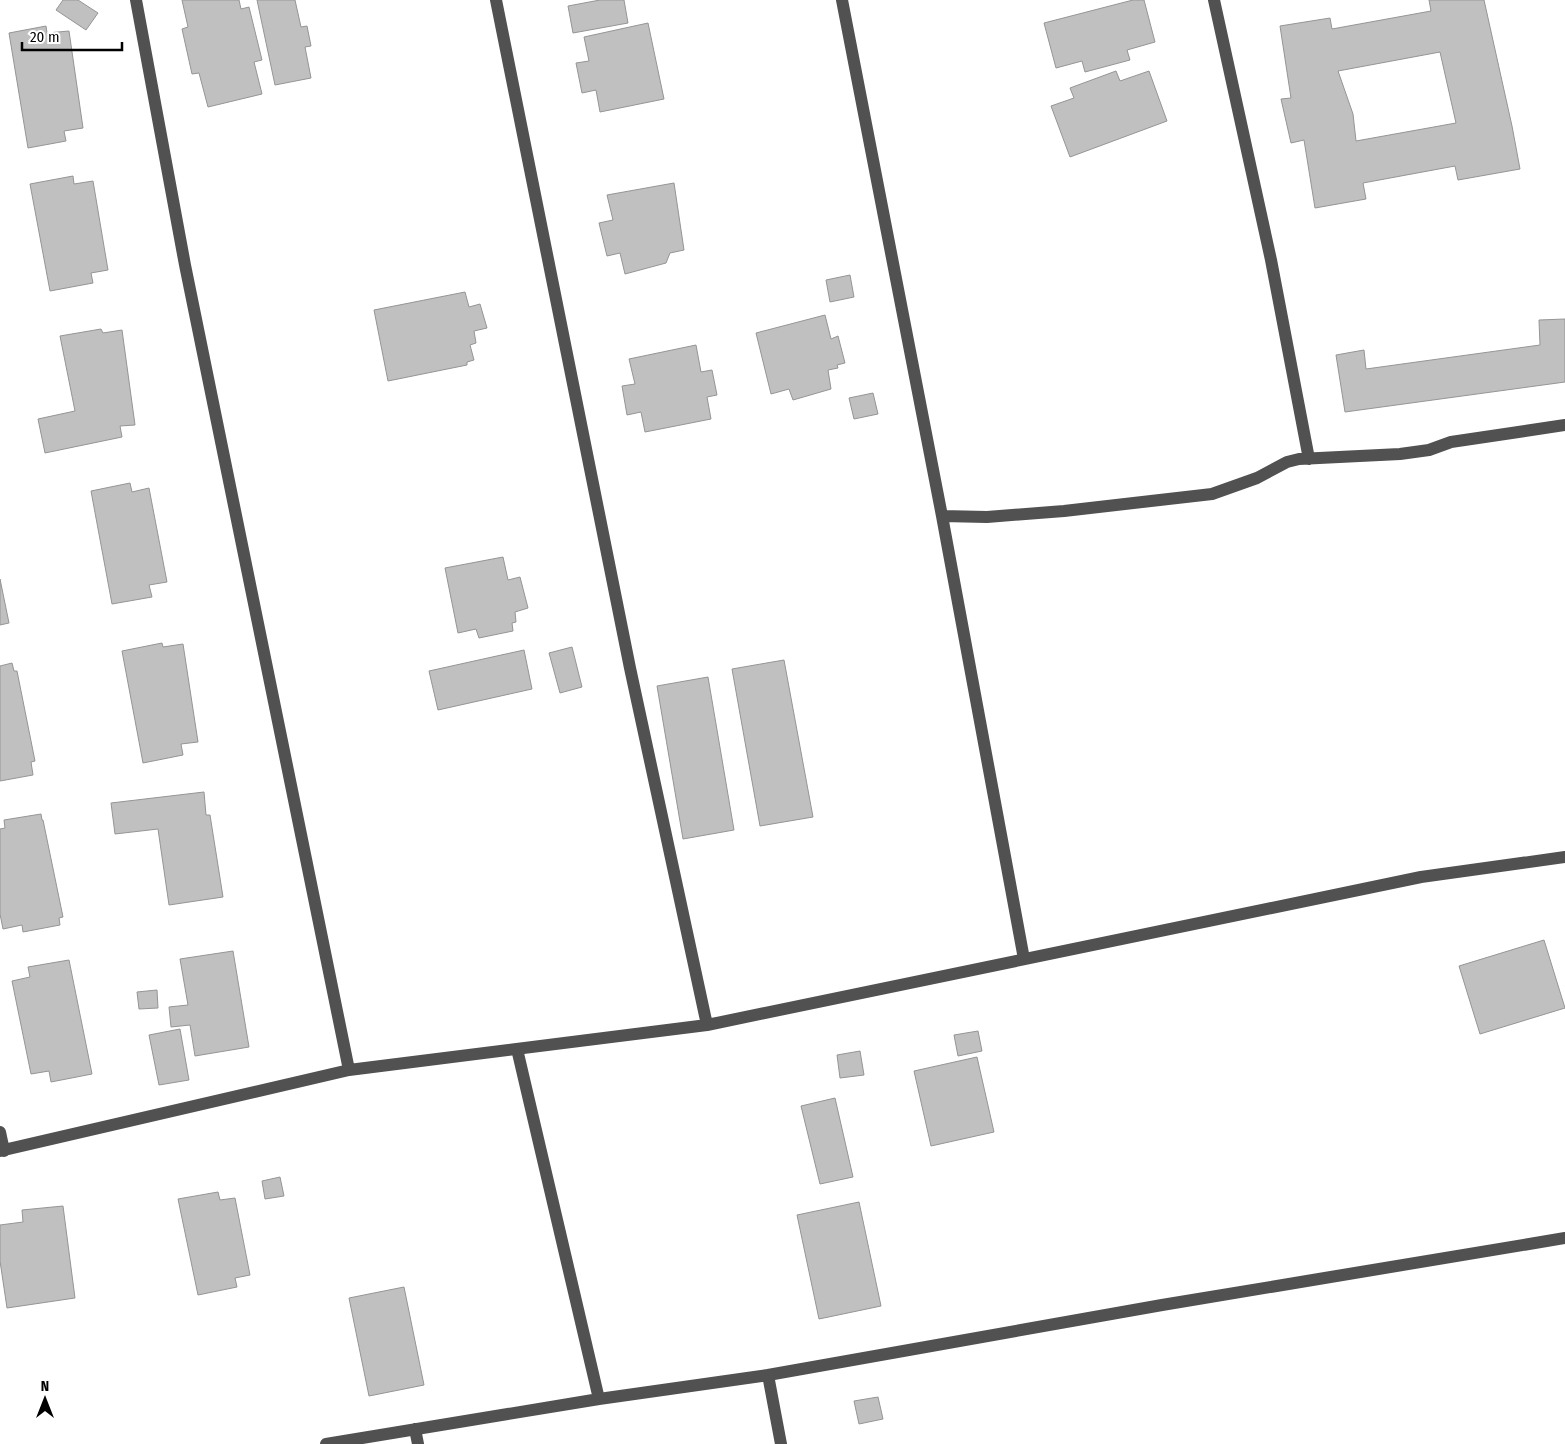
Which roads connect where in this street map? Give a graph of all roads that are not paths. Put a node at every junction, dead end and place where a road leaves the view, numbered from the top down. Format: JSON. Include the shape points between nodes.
{"nodes":[{"id":1,"x":136,"y":0,"type":"edge"},
{"id":2,"x":496,"y":0,"type":"edge"},
{"id":3,"x":842,"y":0,"type":"edge"},
{"id":4,"x":1214,"y":0,"type":"edge"},
{"id":5,"x":1565,"y":425,"type":"edge"},
{"id":6,"x":1309,"y":458,"type":"junction"},
{"id":7,"x":942,"y":516,"type":"junction"},
{"id":8,"x":1565,"y":857,"type":"edge"},
{"id":9,"x":1024,"y":959,"type":"junction"},
{"id":10,"x":708,"y":1025,"type":"junction"},
{"id":11,"x":517,"y":1049,"type":"junction"},
{"id":12,"x":349,"y":1070,"type":"junction"},
{"id":13,"x":0,"y":1132,"type":"edge"},
{"id":14,"x":2,"y":1151,"type":"edge"},
{"id":15,"x":1565,"y":1238,"type":"edge"},
{"id":16,"x":768,"y":1375,"type":"junction"},
{"id":17,"x":599,"y":1399,"type":"junction"},
{"id":18,"x":415,"y":1429,"type":"junction"},
{"id":19,"x":326,"y":1444,"type":"edge"},
{"id":20,"x":418,"y":1444,"type":"edge"},
{"id":21,"x":781,"y":1444,"type":"edge"}],
"edges":[{"from":1,"to":12,"type":"street","via":[[185,265]]},
{"from":2,"to":10,"type":"street","via":[[630,668]]},
{"from":3,"to":7,"type":"street"},
{"from":4,"to":6,"type":"street"},
{"from":5,"to":6,"type":"street","via":[[1451,442],[1428,450],[1400,454]]},
{"from":6,"to":7,"type":"street","via":[[1287,462],[1257,478],[1212,494],[1064,511],[987,517]]},
{"from":7,"to":9,"type":"street"},
{"from":8,"to":9,"type":"street","via":[[1421,877]]},
{"from":9,"to":10,"type":"street"},
{"from":10,"to":11,"type":"street"},
{"from":11,"to":12,"type":"street"},
{"from":11,"to":17,"type":"street"},
{"from":12,"to":14,"type":"street"},
{"from":13,"to":14,"type":"street"},
{"from":15,"to":16,"type":"street"},
{"from":16,"to":17,"type":"street"},
{"from":16,"to":21,"type":"street"},
{"from":17,"to":18,"type":"street"},
{"from":18,"to":19,"type":"street"},
{"from":18,"to":20,"type":"street"}]}
